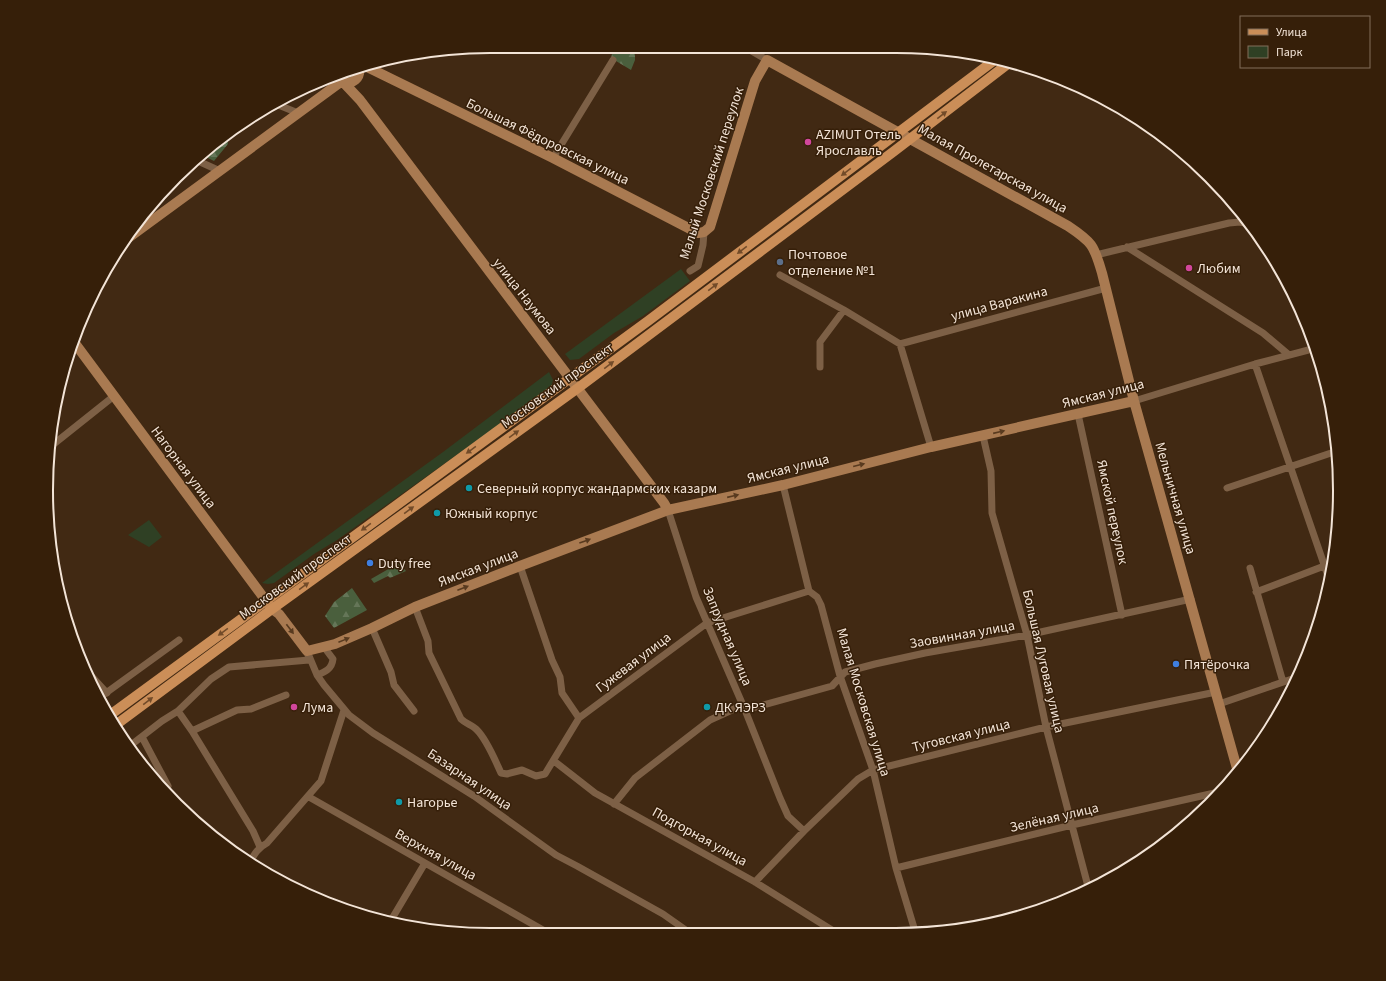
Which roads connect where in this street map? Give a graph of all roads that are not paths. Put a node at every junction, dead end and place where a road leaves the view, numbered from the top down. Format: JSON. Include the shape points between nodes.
{"nodes":[{"id":1,"x":754,"y":53,"type":"edge"},
{"id":2,"x":613,"y":60,"type":"dead end"},
{"id":3,"x":767,"y":60,"type":"junction"},
{"id":4,"x":990,"y":63,"type":"edge"},
{"id":5,"x":1004,"y":67,"type":"edge"},
{"id":6,"x":372,"y":69,"type":"edge"},
{"id":7,"x":359,"y":73,"type":"edge"},
{"id":8,"x":380,"y":74,"type":"junction"},
{"id":9,"x":357,"y":78,"type":"junction"},
{"id":10,"x":341,"y":79,"type":"edge"},
{"id":11,"x":340,"y":80,"type":"edge"},
{"id":12,"x":330,"y":84,"type":"edge"},
{"id":13,"x":360,"y":100,"type":"junction"},
{"id":14,"x":282,"y":106,"type":"edge"},
{"id":15,"x":298,"y":113,"type":"junction"},
{"id":16,"x":899,"y":132,"type":"junction"},
{"id":17,"x":911,"y":138,"type":"junction"},
{"id":18,"x":553,"y":158,"type":"junction"},
{"id":19,"x":201,"y":163,"type":"edge"},
{"id":20,"x":220,"y":171,"type":"junction"},
{"id":21,"x":1242,"y":222,"type":"edge"},
{"id":22,"x":138,"y":231,"type":"edge"},
{"id":23,"x":704,"y":232,"type":"junction"},
{"id":24,"x":1082,"y":236,"type":"joint"},
{"id":25,"x":1127,"y":247,"type":"junction"},
{"id":26,"x":1096,"y":255,"type":"junction"},
{"id":27,"x":690,"y":271,"type":"dead end"},
{"id":28,"x":780,"y":275,"type":"dead end"},
{"id":29,"x":1106,"y":288,"type":"junction"},
{"id":30,"x":844,"y":310,"type":"junction"},
{"id":31,"x":900,"y":344,"type":"junction"},
{"id":32,"x":77,"y":346,"type":"edge"},
{"id":33,"x":1310,"y":350,"type":"edge"},
{"id":34,"x":1289,"y":355,"type":"junction"},
{"id":35,"x":1255,"y":364,"type":"junction"},
{"id":36,"x":820,"y":368,"type":"dead end"},
{"id":37,"x":570,"y":378,"type":"junction"},
{"id":38,"x":578,"y":388,"type":"junction"},
{"id":39,"x":114,"y":396,"type":"junction"},
{"id":40,"x":1134,"y":401,"type":"junction"},
{"id":41,"x":1078,"y":414,"type":"junction"},
{"id":42,"x":983,"y":436,"type":"junction"},
{"id":43,"x":56,"y":442,"type":"edge"},
{"id":44,"x":931,"y":447,"type":"junction"},
{"id":45,"x":1331,"y":453,"type":"edge"},
{"id":46,"x":1290,"y":466,"type":"junction"},
{"id":47,"x":783,"y":485,"type":"junction"},
{"id":48,"x":1227,"y":488,"type":"dead end"},
{"id":49,"x":668,"y":510,"type":"junction"},
{"id":50,"x":1324,"y":565,"type":"junction"},
{"id":51,"x":520,"y":566,"type":"junction"},
{"id":52,"x":1250,"y":568,"type":"dead end"},
{"id":53,"x":1326,"y":570,"type":"edge"},
{"id":54,"x":809,"y":591,"type":"junction"},
{"id":55,"x":1256,"y":592,"type":"junction"},
{"id":56,"x":1190,"y":599,"type":"junction"},
{"id":57,"x":266,"y":600,"type":"junction"},
{"id":58,"x":415,"y":607,"type":"junction"},
{"id":59,"x":272,"y":609,"type":"junction"},
{"id":60,"x":1122,"y":615,"type":"junction"},
{"id":61,"x":707,"y":623,"type":"junction"},
{"id":62,"x":372,"y":628,"type":"junction"},
{"id":63,"x":1027,"y":635,"type":"junction"},
{"id":64,"x":179,"y":640,"type":"dead end"},
{"id":65,"x":324,"y":647,"type":"junction"},
{"id":66,"x":307,"y":651,"type":"junction"},
{"id":67,"x":317,"y":675,"type":"junction"},
{"id":68,"x":840,"y":676,"type":"junction"},
{"id":69,"x":1290,"y":679,"type":"edge"},
{"id":70,"x":97,"y":681,"type":"edge"},
{"id":71,"x":1283,"y":682,"type":"junction"},
{"id":72,"x":1216,"y":692,"type":"junction"},
{"id":73,"x":107,"y":693,"type":"junction"},
{"id":74,"x":104,"y":695,"type":"edge"},
{"id":75,"x":286,"y":695,"type":"dead end"},
{"id":76,"x":1219,"y":704,"type":"junction"},
{"id":77,"x":744,"y":708,"type":"junction"},
{"id":78,"x":344,"y":710,"type":"junction"},
{"id":79,"x":178,"y":711,"type":"junction"},
{"id":80,"x":414,"y":711,"type":"dead end"},
{"id":81,"x":114,"y":712,"type":"edge"},
{"id":82,"x":579,"y":718,"type":"junction"},
{"id":83,"x":120,"y":722,"type":"edge"},
{"id":84,"x":1046,"y":727,"type":"junction"},
{"id":85,"x":192,"y":731,"type":"junction"},
{"id":86,"x":142,"y":737,"type":"junction"},
{"id":87,"x":134,"y":744,"type":"edge"},
{"id":88,"x":554,"y":761,"type":"junction"},
{"id":89,"x":1236,"y":765,"type":"edge"},
{"id":90,"x":873,"y":770,"type":"junction"},
{"id":91,"x":168,"y":785,"type":"edge"},
{"id":92,"x":1211,"y":794,"type":"edge"},
{"id":93,"x":309,"y":797,"type":"junction"},
{"id":94,"x":614,"y":804,"type":"junction"},
{"id":95,"x":1072,"y":825,"type":"junction"},
{"id":96,"x":804,"y":831,"type":"junction"},
{"id":97,"x":260,"y":847,"type":"junction"},
{"id":98,"x":253,"y":858,"type":"edge"},
{"id":99,"x":426,"y":863,"type":"junction"},
{"id":100,"x":896,"y":868,"type":"junction"},
{"id":101,"x":755,"y":882,"type":"junction"},
{"id":102,"x":1087,"y":884,"type":"edge"},
{"id":103,"x":393,"y":917,"type":"edge"},
{"id":104,"x":914,"y":927,"type":"edge"},
{"id":105,"x":540,"y":928,"type":"edge"},
{"id":106,"x":683,"y":928,"type":"edge"},
{"id":107,"x":829,"y":928,"type":"edge"}],
"edges":[{"from":1,"to":3,"type":"street","name":"Малая Пролетарская улица"},
{"from":2,"to":18,"type":"street"},
{"from":3,"to":16,"type":"street","name":"Малая Пролетарская улица"},
{"from":3,"to":23,"type":"street","name":"Малый Московский переулок","via":[[755,81],[710,227]]},
{"from":4,"to":16,"type":"main road","name":"Московский проспект"},
{"from":17,"to":5,"type":"main road","name":"Московский проспект","one_way":true},
{"from":6,"to":8,"type":"street","name":"Большая Фёдоровская улица"},
{"from":7,"to":9,"type":"street","name":"улица Наумова"},
{"from":8,"to":9,"type":"street","via":[[370,72]]},
{"from":8,"to":18,"type":"street","name":"Большая Фёдоровская улица"},
{"from":9,"to":10,"type":"street","via":[[352,82]]},
{"from":9,"to":13,"type":"street","name":"улица Наумова","via":[[356,91]]},
{"from":11,"to":13,"type":"street","name":"улица Наумова"},
{"from":12,"to":15,"type":"street","via":[[321,97]]},
{"from":13,"to":37,"type":"street","name":"улица Наумова"},
{"from":14,"to":15,"type":"street"},
{"from":15,"to":20,"type":"street"},
{"from":16,"to":17,"type":"street","name":"Малая Пролетарская улица"},
{"from":16,"to":37,"type":"main road","name":"Московский проспект","one_way":true},
{"from":17,"to":24,"type":"street","name":"Малая Пролетарская улица"},
{"from":38,"to":17,"type":"main road","name":"Московский проспект","one_way":true},
{"from":18,"to":23,"type":"street","name":"Большая Фёдоровская улица","via":[[698,233]]},
{"from":19,"to":20,"type":"street"},
{"from":20,"to":22,"type":"street"},
{"from":21,"to":25,"type":"street","via":[[1229,223]]},
{"from":23,"to":27,"type":"street","name":"Малый Московский переулок","via":[[698,266]]},
{"from":24,"to":26,"type":"street","name":"Мельничная улица"},
{"from":25,"to":26,"type":"street"},
{"from":25,"to":34,"type":"street","via":[[1263,333]]},
{"from":26,"to":29,"type":"street","name":"Мельничная улица"},
{"from":28,"to":30,"type":"street"},
{"from":29,"to":31,"type":"street","name":"улица Варакина"},
{"from":29,"to":40,"type":"street","name":"Мельничная улица"},
{"from":30,"to":31,"type":"street"},
{"from":30,"to":36,"type":"street","via":[[820,342]]},
{"from":31,"to":44,"type":"street"},
{"from":32,"to":39,"type":"street","name":"Нагорная улица"},
{"from":33,"to":34,"type":"street","name":"Ямская улица"},
{"from":34,"to":35,"type":"street","name":"Ямская улица"},
{"from":35,"to":40,"type":"street","name":"Ямская улица"},
{"from":35,"to":46,"type":"street"},
{"from":37,"to":38,"type":"street","name":"улица Наумова"},
{"from":37,"to":57,"type":"main road","name":"Московский проспект","one_way":true},
{"from":38,"to":49,"type":"street","name":"улица Наумова"},
{"from":59,"to":38,"type":"main road","name":"Московский проспект","one_way":true},
{"from":39,"to":43,"type":"street"},
{"from":39,"to":57,"type":"street","name":"Нагорная улица"},
{"from":40,"to":41,"type":"street","name":"Ямская улица"},
{"from":40,"to":56,"type":"street","name":"Мельничная улица"},
{"from":42,"to":41,"type":"street","name":"Ямская улица","one_way":true},
{"from":41,"to":60,"type":"street","name":"Ямской переулок"},
{"from":42,"to":44,"type":"street","name":"Ямская улица"},
{"from":42,"to":63,"type":"street","name":"Большая Луговая улица","via":[[991,471],[992,513]]},
{"from":47,"to":44,"type":"street","name":"Ямская улица","one_way":true},
{"from":45,"to":46,"type":"street"},
{"from":46,"to":48,"type":"street"},
{"from":46,"to":50,"type":"street"},
{"from":49,"to":47,"type":"street","name":"Ямская улица","one_way":true},
{"from":47,"to":54,"type":"street","name":"Малая Московская улица"},
{"from":51,"to":49,"type":"street","name":"Ямская улица","one_way":true},
{"from":49,"to":61,"type":"street","name":"Запрудная улица"},
{"from":50,"to":53,"type":"street"},
{"from":50,"to":55,"type":"street"},
{"from":58,"to":51,"type":"street","name":"Ямская улица","one_way":true},
{"from":51,"to":82,"type":"street","via":[[560,677],[562,693]]},
{"from":52,"to":55,"type":"street"},
{"from":54,"to":61,"type":"street","name":"Гужевая улица"},
{"from":54,"to":68,"type":"street","name":"Малая Московская улица","via":[[821,604]]},
{"from":55,"to":71,"type":"street"},
{"from":56,"to":60,"type":"street","name":"Заовинная улица"},
{"from":56,"to":72,"type":"street","name":"Мельничная улица"},
{"from":57,"to":59,"type":"street","name":"Нагорная улица"},
{"from":57,"to":81,"type":"main road","name":"Московский проспект","one_way":true},
{"from":58,"to":62,"type":"street","name":"Ямская улица"},
{"from":58,"to":88,"type":"street","name":"Гужевая улица","via":[[430,653],[461,719],[481,734],[501,773],[522,770],[536,776],[545,774]]},
{"from":59,"to":66,"type":"street","name":"Базарная улица","one_way":true,"via":[[279,614]]},
{"from":83,"to":59,"type":"main road","name":"Московский проспект","one_way":true},
{"from":60,"to":63,"type":"street","name":"Заовинная улица"},
{"from":61,"to":77,"type":"street","name":"Запрудная улица"},
{"from":61,"to":82,"type":"street","name":"Гужевая улица"},
{"from":65,"to":62,"type":"street","name":"Ямская улица","one_way":true},
{"from":62,"to":80,"type":"street","via":[[394,685]]},
{"from":63,"to":68,"type":"street","name":"Заовинная улица","via":[[925,653],[845,672]]},
{"from":63,"to":84,"type":"street","name":"Большая Луговая улица"},
{"from":64,"to":73,"type":"street"},
{"from":65,"to":66,"type":"street","name":"Ямская улица"},
{"from":65,"to":67,"type":"street","via":[[333,659],[333,664]]},
{"from":66,"to":67,"type":"street","name":"Базарная улица"},
{"from":66,"to":79,"type":"street","via":[[309,660],[229,667],[211,679]]},
{"from":67,"to":78,"type":"street","name":"Базарная улица"},
{"from":68,"to":77,"type":"street","name":"Заовинная улица","via":[[832,686]]},
{"from":68,"to":90,"type":"street","name":"Малая Московская улица"},
{"from":69,"to":71,"type":"street"},
{"from":70,"to":73,"type":"street"},
{"from":71,"to":76,"type":"street"},
{"from":72,"to":76,"type":"street","name":"Мельничная улица"},
{"from":72,"to":84,"type":"street","name":"Туговская улица"},
{"from":73,"to":74,"type":"street"},
{"from":75,"to":85,"type":"street","via":[[251,708],[236,710]]},
{"from":76,"to":89,"type":"street","name":"Мельничная улица"},
{"from":77,"to":94,"type":"street","name":"Заовинная улица","via":[[710,720],[635,778]]},
{"from":77,"to":96,"type":"street","name":"Запрудная улица","via":[[788,816]]},
{"from":78,"to":93,"type":"street","via":[[321,781]]},
{"from":78,"to":106,"type":"street","name":"Базарная улица","via":[[373,733],[474,796],[556,855],[663,914]]},
{"from":79,"to":85,"type":"street"},
{"from":79,"to":86,"type":"street"},
{"from":82,"to":88,"type":"street","name":"Гужевая улица"},
{"from":84,"to":90,"type":"street","name":"Туговская улица"},
{"from":84,"to":95,"type":"street","name":"Большая Луговая улица"},
{"from":85,"to":97,"type":"street","via":[[253,831]]},
{"from":86,"to":87,"type":"street"},
{"from":86,"to":91,"type":"street"},
{"from":88,"to":94,"type":"street","name":"Подгорная улица","via":[[594,793]]},
{"from":90,"to":96,"type":"street","name":"Туговская улица","via":[[858,779]]},
{"from":90,"to":100,"type":"street","name":"Малая Московская улица"},
{"from":92,"to":95,"type":"street","name":"Зелёная улица"},
{"from":93,"to":97,"type":"street","via":[[267,843]]},
{"from":93,"to":99,"type":"street","name":"Верхняя улица"},
{"from":94,"to":101,"type":"street","name":"Подгорная улица"},
{"from":95,"to":100,"type":"street","name":"Зелёная улица"},
{"from":95,"to":102,"type":"street","name":"Большая Луговая улица"},
{"from":96,"to":101,"type":"street","name":"Туговская улица"},
{"from":97,"to":98,"type":"street"},
{"from":99,"to":103,"type":"street"},
{"from":99,"to":105,"type":"street","name":"Верхняя улица"},
{"from":100,"to":104,"type":"street","name":"Малая Московская улица"},
{"from":101,"to":107,"type":"street","name":"Подгорная улица"}]}
